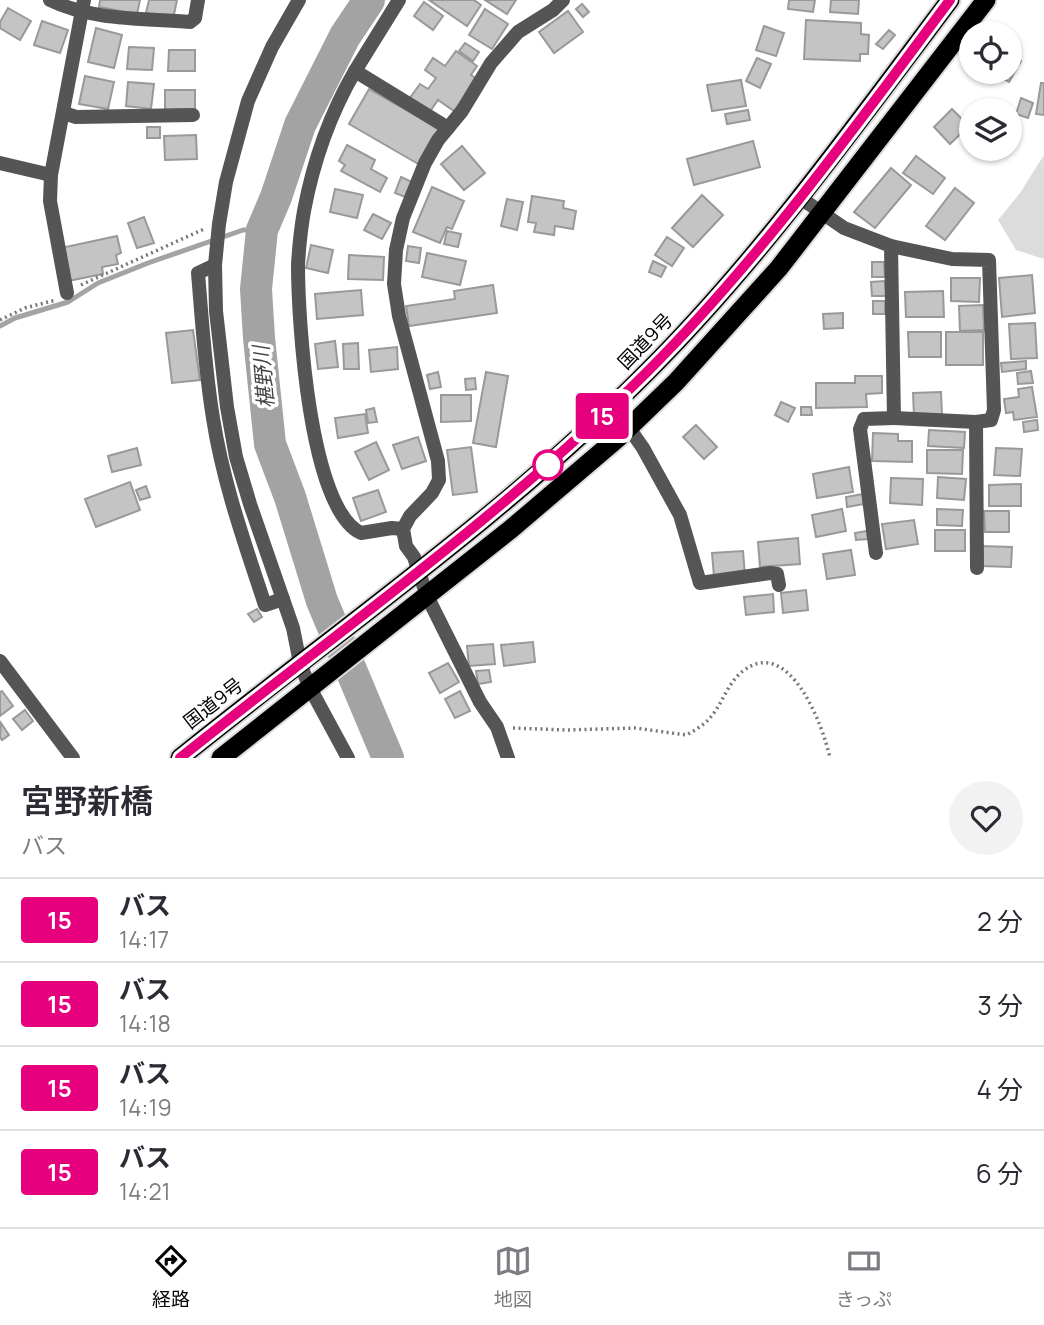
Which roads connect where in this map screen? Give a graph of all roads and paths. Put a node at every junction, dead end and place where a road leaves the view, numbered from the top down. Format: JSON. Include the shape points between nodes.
{"nodes":[{"id":1,"x":50,"y":0,"type":"edge"},
{"id":2,"x":198,"y":0,"type":"edge"},
{"id":3,"x":299,"y":0,"type":"edge"},
{"id":4,"x":399,"y":0,"type":"edge"},
{"id":5,"x":563,"y":0,"type":"edge"},
{"id":6,"x":950,"y":0,"type":"edge"},
{"id":7,"x":986,"y":0,"type":"edge"},
{"id":8,"x":83,"y":6,"type":"edge"},
{"id":9,"x":355,"y":71,"type":"junction"},
{"id":10,"x":64,"y":113,"type":"junction"},
{"id":11,"x":192,"y":115,"type":"dead end"},
{"id":12,"x":448,"y":128,"type":"junction"},
{"id":13,"x":0,"y":163,"type":"edge"},
{"id":14,"x":51,"y":174,"type":"junction"},
{"id":15,"x":799,"y":197,"type":"junction"},
{"id":16,"x":822,"y":212,"type":"junction"},
{"id":17,"x":219,"y":223,"type":"junction"},
{"id":18,"x":891,"y":246,"type":"junction"},
{"id":19,"x":67,"y":293,"type":"junction"},
{"id":20,"x":0,"y":320,"type":"edge"},
{"id":21,"x":894,"y":418,"type":"junction"},
{"id":22,"x":976,"y":422,"type":"junction"},
{"id":23,"x":629,"y":428,"type":"junction"},
{"id":24,"x":403,"y":530,"type":"junction"},
{"id":25,"x":876,"y":553,"type":"dead end"},
{"id":26,"x":976,"y":568,"type":"dead end"},
{"id":27,"x":419,"y":571,"type":"junction"},
{"id":28,"x":779,"y":585,"type":"dead end"},
{"id":29,"x":426,"y":596,"type":"junction"},
{"id":30,"x":305,"y":659,"type":"junction"},
{"id":31,"x":0,"y":661,"type":"edge"},
{"id":32,"x":315,"y":682,"type":"junction"},
{"id":33,"x":497,"y":727,"type":"junction"},
{"id":34,"x":73,"y":758,"type":"edge"},
{"id":35,"x":180,"y":758,"type":"edge"},
{"id":36,"x":221,"y":758,"type":"edge"},
{"id":37,"x":348,"y":758,"type":"edge"},
{"id":38,"x":508,"y":758,"type":"edge"},
{"id":39,"x":830,"y":758,"type":"edge"}],
"edges":[{"from":1,"to":8,"type":"street","via":[[71,10]]},
{"from":2,"to":8,"type":"street","via":[[190,22]]},
{"from":3,"to":17,"type":"street","via":[[248,100]]},
{"from":4,"to":9,"type":"street"},
{"from":5,"to":12,"type":"street","via":[[518,32],[491,63]]},
{"from":6,"to":15,"type":"highway","name":"国道9号"},
{"from":7,"to":16,"type":"highway"},
{"from":8,"to":10,"type":"street"},
{"from":9,"to":12,"type":"street"},
{"from":9,"to":24,"type":"street","via":[[336,105],[304,210],[298,263],[310,416],[332,498],[347,525],[361,533]]},
{"from":10,"to":11,"type":"street","via":[[76,117]]},
{"from":10,"to":14,"type":"street"},
{"from":12,"to":24,"type":"street","via":[[425,163],[396,250],[394,284],[399,316],[438,461],[439,480]]},
{"from":13,"to":14,"type":"street"},
{"from":14,"to":19,"type":"street","via":[[50,201]]},
{"from":15,"to":16,"type":"street"},
{"from":15,"to":27,"type":"highway","name":"国道9号","via":[[723,291],[647,372],[532,479]]},
{"from":16,"to":18,"type":"street","via":[[844,228]]},
{"from":16,"to":23,"type":"highway","via":[[731,323]]},
{"from":17,"to":19,"type":"path"},
{"from":17,"to":30,"type":"street","via":[[216,311],[236,457]]},
{"from":18,"to":21,"type":"street"},
{"from":18,"to":22,"type":"street","via":[[952,259],[989,260],[994,410],[991,421]]},
{"from":19,"to":20,"type":"path"},
{"from":21,"to":22,"type":"street"},
{"from":21,"to":25,"type":"street","via":[[864,419],[860,429]]},
{"from":22,"to":26,"type":"street"},
{"from":23,"to":28,"type":"street","via":[[680,515],[700,583],[770,573],[777,574]]},
{"from":23,"to":29,"type":"highway"},
{"from":24,"to":27,"type":"street"},
{"from":27,"to":29,"type":"street"},
{"from":27,"to":30,"type":"highway","name":"国道9号"},
{"from":29,"to":32,"type":"highway"},
{"from":29,"to":33,"type":"street"},
{"from":30,"to":32,"type":"street"},
{"from":30,"to":35,"type":"highway","name":"国道9号"},
{"from":31,"to":34,"type":"street"},
{"from":32,"to":36,"type":"highway"},
{"from":32,"to":37,"type":"street"},
{"from":33,"to":38,"type":"street"},
{"from":33,"to":39,"type":"path","via":[[635,728],[686,735],[709,719],[743,671],[759,663],[776,664],[803,689]]}]}
